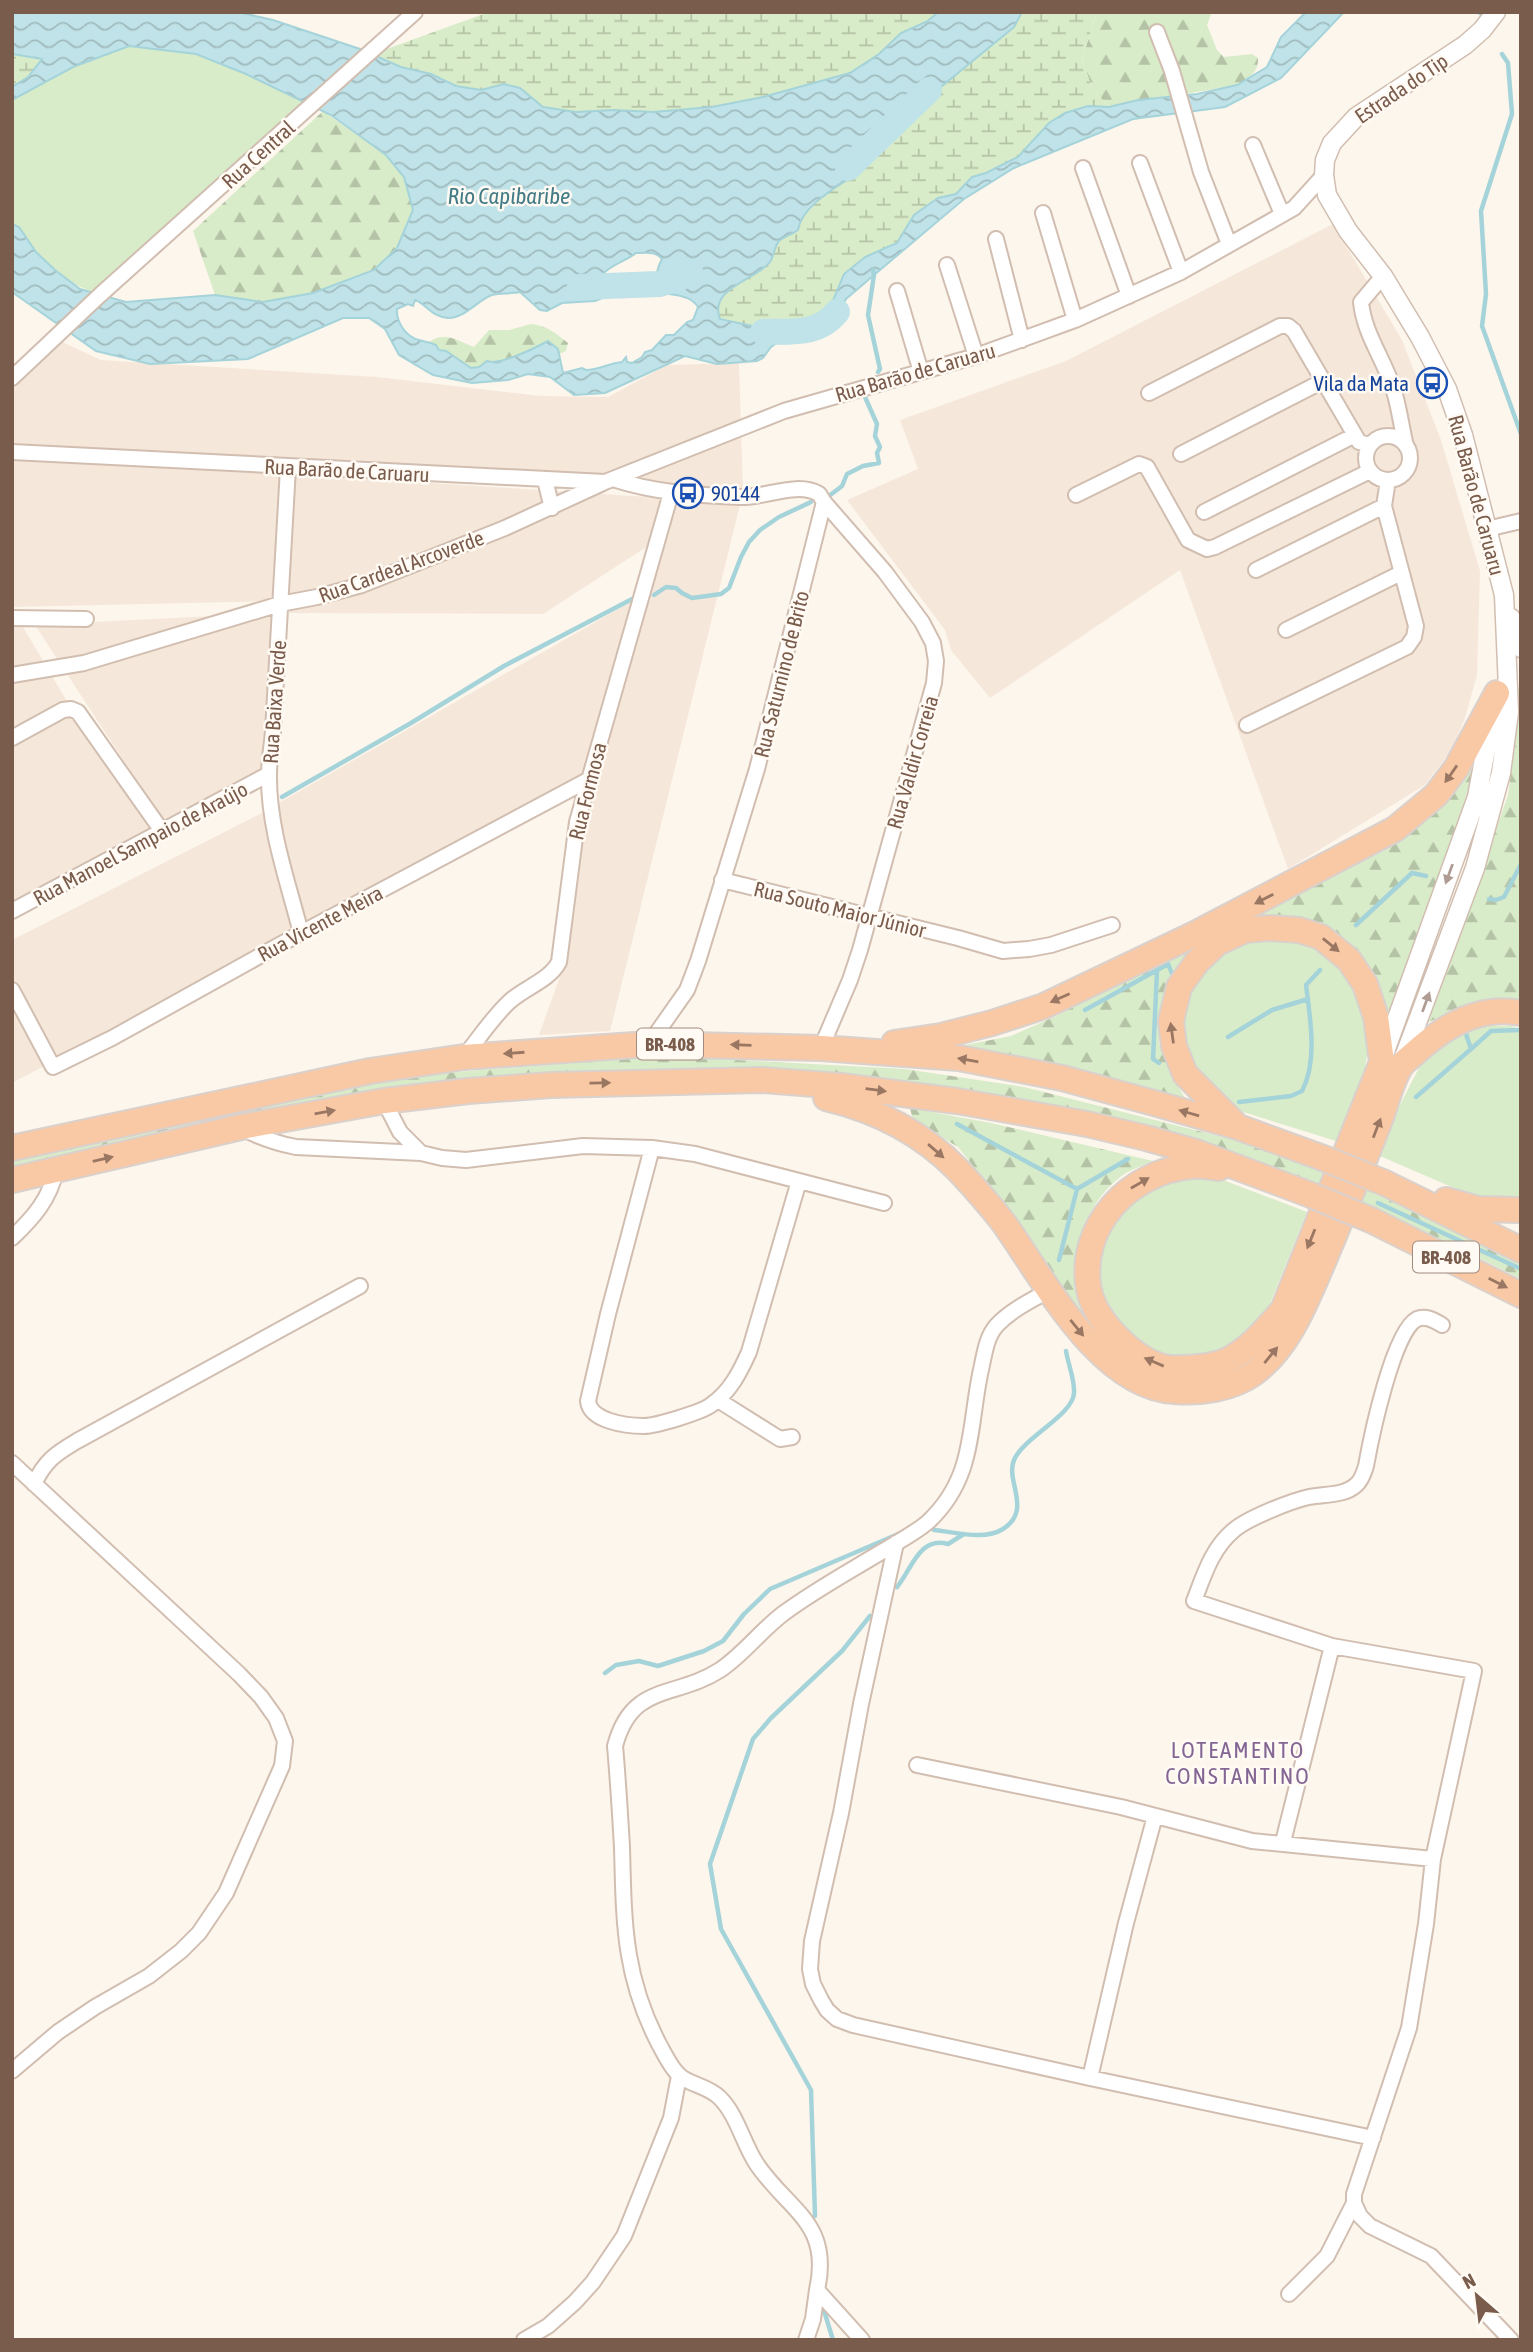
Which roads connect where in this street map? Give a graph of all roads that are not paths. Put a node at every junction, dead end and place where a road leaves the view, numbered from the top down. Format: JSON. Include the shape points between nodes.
{"nodes":[{"id":1,"x":415,"y":12,"type":"edge"},
{"id":2,"x":1496,"y":12,"type":"edge"},
{"id":3,"x":1157,"y":32,"type":"dead end"},
{"id":4,"x":1253,"y":145,"type":"dead end"},
{"id":5,"x":1140,"y":163,"type":"dead end"},
{"id":6,"x":1083,"y":168,"type":"dead end"},
{"id":7,"x":1324,"y":175,"type":"junction"},
{"id":8,"x":1327,"y":195,"type":"junction"},
{"id":9,"x":1288,"y":211,"type":"junction"},
{"id":10,"x":1043,"y":214,"type":"dead end"},
{"id":11,"x":996,"y":239,"type":"dead end"},
{"id":12,"x":1229,"y":244,"type":"junction"},
{"id":13,"x":947,"y":265,"type":"dead end"},
{"id":14,"x":1181,"y":272,"type":"junction"},
{"id":15,"x":1383,"y":276,"type":"junction"},
{"id":16,"x":897,"y":291,"type":"dead end"},
{"id":17,"x":1129,"y":296,"type":"junction"},
{"id":18,"x":1075,"y":320,"type":"junction"},
{"id":19,"x":1022,"y":340,"type":"junction"},
{"id":20,"x":976,"y":356,"type":"junction"},
{"id":21,"x":921,"y":372,"type":"junction"},
{"id":22,"x":12,"y":378,"type":"edge"},
{"id":23,"x":1323,"y":381,"type":"junction"},
{"id":24,"x":1149,"y":393,"type":"dead end"},
{"id":25,"x":1398,"y":410,"type":"junction"},
{"id":26,"x":1355,"y":436,"type":"junction"},
{"id":27,"x":1388,"y":436,"type":"junction"},
{"id":28,"x":1370,"y":445,"type":"junction"},
{"id":29,"x":1406,"y":446,"type":"junction"},
{"id":30,"x":12,"y":452,"type":"edge"},
{"id":31,"x":1181,"y":454,"type":"dead end"},
{"id":32,"x":288,"y":468,"type":"junction"},
{"id":33,"x":1370,"y":471,"type":"junction"},
{"id":34,"x":545,"y":480,"type":"junction"},
{"id":35,"x":1388,"y":480,"type":"junction"},
{"id":36,"x":609,"y":481,"type":"junction"},
{"id":37,"x":671,"y":493,"type":"junction"},
{"id":38,"x":1076,"y":495,"type":"dead end"},
{"id":39,"x":824,"y":502,"type":"junction"},
{"id":40,"x":1384,"y":506,"type":"junction"},
{"id":41,"x":552,"y":508,"type":"junction"},
{"id":42,"x":1204,"y":512,"type":"dead end"},
{"id":43,"x":1521,"y":521,"type":"edge"},
{"id":44,"x":1488,"y":529,"type":"junction"},
{"id":45,"x":1497,"y":568,"type":"junction"},
{"id":46,"x":1256,"y":570,"type":"dead end"},
{"id":47,"x":1401,"y":573,"type":"junction"},
{"id":48,"x":1504,"y":596,"type":"junction"},
{"id":49,"x":280,"y":604,"type":"junction"},
{"id":50,"x":12,"y":618,"type":"edge"},
{"id":51,"x":86,"y":619,"type":"dead end"},
{"id":52,"x":1286,"y":630,"type":"dead end"},
{"id":53,"x":1521,"y":648,"type":"edge"},
{"id":54,"x":12,"y":675,"type":"edge"},
{"id":55,"x":1497,"y":693,"type":"junction"},
{"id":56,"x":1247,"y":725,"type":"dead end"},
{"id":57,"x":12,"y":738,"type":"edge"},
{"id":58,"x":269,"y":774,"type":"junction"},
{"id":59,"x":588,"y":780,"type":"junction"},
{"id":60,"x":162,"y":831,"type":"junction"},
{"id":61,"x":722,"y":880,"type":"junction"},
{"id":62,"x":12,"y":911,"type":"edge"},
{"id":63,"x":869,"y":917,"type":"junction"},
{"id":64,"x":1112,"y":925,"type":"dead end"},
{"id":65,"x":302,"y":933,"type":"junction"},
{"id":66,"x":12,"y":989,"type":"edge"},
{"id":67,"x":1521,"y":1013,"type":"edge"},
{"id":68,"x":649,"y":1044,"type":"junction"},
{"id":69,"x":821,"y":1048,"type":"junction"},
{"id":70,"x":849,"y":1050,"type":"junction"},
{"id":71,"x":464,"y":1057,"type":"junction"},
{"id":72,"x":1391,"y":1063,"type":"junction"},
{"id":73,"x":761,"y":1080,"type":"junction"},
{"id":74,"x":384,"y":1101,"type":"junction"},
{"id":75,"x":241,"y":1127,"type":"junction"},
{"id":76,"x":1238,"y":1127,"type":"junction"},
{"id":77,"x":12,"y":1148,"type":"edge"},
{"id":78,"x":652,"y":1148,"type":"junction"},
{"id":79,"x":421,"y":1153,"type":"junction"},
{"id":80,"x":57,"y":1170,"type":"junction"},
{"id":81,"x":1247,"y":1170,"type":"junction"},
{"id":82,"x":12,"y":1180,"type":"edge"},
{"id":83,"x":799,"y":1181,"type":"junction"},
{"id":84,"x":1389,"y":1185,"type":"junction"},
{"id":85,"x":884,"y":1203,"type":"dead end"},
{"id":86,"x":1521,"y":1210,"type":"edge"},
{"id":87,"x":12,"y":1238,"type":"edge"},
{"id":88,"x":1521,"y":1250,"type":"edge"},
{"id":89,"x":360,"y":1286,"type":"dead end"},
{"id":90,"x":1050,"y":1290,"type":"junction"},
{"id":91,"x":1521,"y":1295,"type":"edge"},
{"id":92,"x":1442,"y":1325,"type":"dead end"},
{"id":93,"x":718,"y":1399,"type":"junction"},
{"id":94,"x":792,"y":1437,"type":"dead end"},
{"id":95,"x":12,"y":1462,"type":"edge"},
{"id":96,"x":34,"y":1484,"type":"junction"},
{"id":97,"x":896,"y":1543,"type":"junction"},
{"id":98,"x":1332,"y":1646,"type":"junction"},
{"id":99,"x":916,"y":1765,"type":"dead end"},
{"id":100,"x":1155,"y":1816,"type":"junction"},
{"id":101,"x":1283,"y":1842,"type":"junction"},
{"id":102,"x":1433,"y":1859,"type":"junction"},
{"id":103,"x":12,"y":2071,"type":"edge"},
{"id":104,"x":679,"y":2076,"type":"junction"},
{"id":105,"x":1090,"y":2078,"type":"junction"},
{"id":106,"x":1373,"y":2138,"type":"junction"},
{"id":107,"x":1354,"y":2203,"type":"junction"},
{"id":108,"x":817,"y":2290,"type":"junction"},
{"id":109,"x":1289,"y":2294,"type":"dead end"},
{"id":110,"x":524,"y":2340,"type":"edge"},
{"id":111,"x":806,"y":2340,"type":"edge"},
{"id":112,"x":862,"y":2340,"type":"edge"},
{"id":113,"x":1511,"y":2340,"type":"edge"}],
"edges":[{"from":1,"to":22,"type":"street","name":"Rua Central"},
{"from":2,"to":7,"type":"street","name":"Estrada do Tip","via":[[1465,45],[1342,129],[1332,142]]},
{"from":3,"to":12,"type":"street"},
{"from":4,"to":9,"type":"street"},
{"from":5,"to":14,"type":"street"},
{"from":6,"to":17,"type":"street"},
{"from":7,"to":8,"type":"street","name":"Rua Barão de Caruaru"},
{"from":7,"to":9,"type":"street","name":"Rua Barão de Caruaru"},
{"from":8,"to":9,"type":"street"},
{"from":8,"to":15,"type":"street","name":"Rua Barão de Caruaru"},
{"from":9,"to":12,"type":"street","name":"Rua Barão de Caruaru"},
{"from":10,"to":18,"type":"street"},
{"from":11,"to":19,"type":"street"},
{"from":12,"to":14,"type":"street","name":"Rua Barão de Caruaru"},
{"from":13,"to":20,"type":"street"},
{"from":14,"to":17,"type":"street","name":"Rua Barão de Caruaru"},
{"from":15,"to":25,"type":"street","via":[[1361,302],[1362,317],[1393,386]]},
{"from":15,"to":44,"type":"street","name":"Rua Barão de Caruaru","via":[[1447,389]]},
{"from":16,"to":21,"type":"street"},
{"from":17,"to":18,"type":"street","name":"Rua Barão de Caruaru"},
{"from":18,"to":19,"type":"street","name":"Rua Barão de Caruaru"},
{"from":19,"to":20,"type":"street","name":"Rua Barão de Caruaru"},
{"from":20,"to":21,"type":"street","name":"Rua Barão de Caruaru"},
{"from":21,"to":36,"type":"street","name":"Rua Barão de Caruaru","via":[[784,411]]},
{"from":23,"to":24,"type":"street","via":[[1288,326]]},
{"from":23,"to":26,"type":"street"},
{"from":23,"to":31,"type":"street"},
{"from":25,"to":27,"type":"street"},
{"from":25,"to":29,"type":"street"},
{"from":26,"to":28,"type":"street"},
{"from":26,"to":42,"type":"street"},
{"from":27,"to":28,"type":"street"},
{"from":27,"to":29,"type":"street"},
{"from":28,"to":33,"type":"street","via":[[1366,458]]},
{"from":29,"to":35,"type":"street","via":[[1410,458],[1406,471]]},
{"from":30,"to":32,"type":"street","name":"Rua Barão de Caruaru"},
{"from":32,"to":34,"type":"street","name":"Rua Barão de Caruaru"},
{"from":32,"to":49,"type":"street","name":"Rua Baixa Verde"},
{"from":33,"to":35,"type":"street"},
{"from":33,"to":38,"type":"street","via":[[1207,549],[1188,540],[1147,467],[1139,464]]},
{"from":34,"to":36,"type":"street","name":"Rua Barão de Caruaru"},
{"from":34,"to":41,"type":"street"},
{"from":35,"to":40,"type":"street"},
{"from":36,"to":37,"type":"street"},
{"from":36,"to":41,"type":"street","name":"Rua Cardeal Arcoverde"},
{"from":37,"to":39,"type":"street","via":[[744,497],[807,489]]},
{"from":37,"to":59,"type":"street","name":"Rua Formosa"},
{"from":39,"to":61,"type":"street","name":"Rua Saturnino de Brito","via":[[757,769]]},
{"from":39,"to":63,"type":"street","name":"Rua Valdir Correia","via":[[886,572],[922,622],[936,661],[934,683]]},
{"from":40,"to":46,"type":"street"},
{"from":40,"to":47,"type":"street"},
{"from":41,"to":49,"type":"street","name":"Rua Cardeal Arcoverde","via":[[362,585]]},
{"from":43,"to":44,"type":"street"},
{"from":44,"to":45,"type":"street","name":"Rua Barão de Caruaru"},
{"from":45,"to":48,"type":"street","name":"Rua Barão de Caruaru"},
{"from":45,"to":55,"type":"street"},
{"from":47,"to":52,"type":"street"},
{"from":47,"to":56,"type":"street","via":[[1416,626],[1407,646]]},
{"from":48,"to":53,"type":"street","name":"Rua Barão de Caruaru"},
{"from":72,"to":48,"type":"street","name":"Rua Barão de Caruaru","one_way":true,"via":[[1475,868],[1501,774],[1509,712]]},
{"from":49,"to":54,"type":"street","name":"Rua Cardeal Arcoverde","via":[[84,663]]},
{"from":49,"to":58,"type":"street","name":"Rua Baixa Verde"},
{"from":50,"to":51,"type":"street"},
{"from":55,"to":70,"type":"highway","one_way":true,"via":[[1436,796],[1395,829],[1195,934],[1044,1006],[940,1036]]},
{"from":55,"to":72,"type":"street","one_way":true,"via":[[1477,797]]},
{"from":57,"to":60,"type":"street","via":[[63,710],[78,712]]},
{"from":58,"to":60,"type":"street","name":"Rua Manoel Sampaio de Araújo"},
{"from":58,"to":65,"type":"street","name":"Rua Baixa Verde","via":[[278,842]]},
{"from":59,"to":65,"type":"street","name":"Rua Vicente Meira"},
{"from":59,"to":71,"type":"street","name":"Rua Formosa","via":[[577,822],[559,962],[549,975],[509,1002]]},
{"from":60,"to":62,"type":"street","name":"Rua Manoel Sampaio de Araújo"},
{"from":61,"to":63,"type":"street","name":"Rua Souto Maior Júnior"},
{"from":61,"to":68,"type":"street","name":"Rua Saturnino de Brito","via":[[687,990]]},
{"from":63,"to":64,"type":"street","name":"Rua Souto Maior Júnior","via":[[1003,951],[1051,945]]},
{"from":63,"to":69,"type":"street","name":"Rua Valdir Correia","via":[[850,980]]},
{"from":65,"to":66,"type":"street","name":"Rua Vicente Meira","via":[[53,1067]]},
{"from":67,"to":72,"type":"highway","via":[[1485,1012],[1464,1018]]},
{"from":69,"to":68,"type":"highway","number":"BR-408","one_way":true},
{"from":68,"to":71,"type":"highway","number":"BR-408","one_way":true},
{"from":69,"to":70,"type":"highway","number":"BR-408"},
{"from":76,"to":70,"type":"highway","number":"BR-408","one_way":true,"via":[[1062,1078],[959,1058]]},
{"from":71,"to":77,"type":"highway","number":"BR-408","via":[[370,1071]]},
{"from":76,"to":72,"type":"highway","one_way":true,"via":[[1185,1074],[1171,1021],[1179,988],[1197,962],[1217,943],[1245,930],[1300,930],[1321,937],[1349,960],[1364,984]]},
{"from":72,"to":81,"type":"highway","one_way":true,"via":[[1283,1310],[1256,1341],[1226,1361],[1161,1367],[1116,1337],[1089,1291],[1088,1259],[1098,1225],[1115,1201],[1139,1182],[1168,1171],[1193,1166]]},
{"from":90,"to":72,"type":"highway","one_way":true,"via":[[1097,1351],[1146,1384],[1171,1391],[1206,1391],[1253,1374],[1292,1331],[1334,1239]]},
{"from":74,"to":73,"type":"highway","number":"BR-408","one_way":true,"via":[[551,1085]]},
{"from":73,"to":81,"type":"highway","number":"BR-408","one_way":true,"via":[[957,1101],[1087,1124]]},
{"from":73,"to":90,"type":"highway","one_way":true,"via":[[856,1105],[919,1137],[957,1169],[1001,1220]]},
{"from":75,"to":74,"type":"highway","number":"BR-408","one_way":true},
{"from":74,"to":79,"type":"street","via":[[400,1132]]},
{"from":75,"to":79,"type":"street","via":[[257,1137],[296,1147]]},
{"from":80,"to":75,"type":"highway","number":"BR-408","one_way":true},
{"from":76,"to":84,"type":"highway","number":"BR-408","bridge":true},
{"from":78,"to":79,"type":"street","via":[[583,1146],[466,1160]]},
{"from":78,"to":83,"type":"street","via":[[695,1154]]},
{"from":78,"to":93,"type":"street","via":[[598,1354],[589,1408],[601,1417],[644,1426],[700,1412]]},
{"from":80,"to":82,"type":"highway","number":"BR-408"},
{"from":80,"to":87,"type":"street","via":[[47,1198]]},
{"from":81,"to":91,"type":"highway","number":"BR-408","one_way":true,"bridge":true,"via":[[1371,1220]]},
{"from":83,"to":85,"type":"street"},
{"from":83,"to":93,"type":"street","via":[[749,1352],[737,1377]]},
{"from":84,"to":86,"type":"highway","via":[[1478,1209]]},
{"from":84,"to":88,"type":"highway","number":"BR-408"},
{"from":89,"to":96,"type":"street","via":[[52,1456]]},
{"from":90,"to":97,"type":"street","via":[[996,1326],[982,1366],[964,1470],[927,1522]]},
{"from":92,"to":98,"type":"street","via":[[1425,1317],[1410,1325],[1381,1395],[1366,1465],[1357,1485],[1293,1502],[1239,1526],[1208,1564],[1194,1601]]},
{"from":93,"to":94,"type":"street","via":[[780,1439]]},
{"from":95,"to":96,"type":"street"},
{"from":96,"to":103,"type":"street","via":[[239,1674],[276,1718],[285,1741],[282,1766],[226,1893],[199,1933],[149,1976],[58,2032]]},
{"from":97,"to":104,"type":"street","via":[[783,1614],[709,1677],[647,1698],[620,1727],[615,1745],[632,1978],[644,2014]]},
{"from":97,"to":105,"type":"street","via":[[812,1941],[813,1984],[827,2010],[853,2025]]},
{"from":98,"to":101,"type":"street"},
{"from":98,"to":102,"type":"street","via":[[1474,1671]]},
{"from":99,"to":100,"type":"street"},
{"from":100,"to":101,"type":"street","via":[[1252,1840]]},
{"from":100,"to":105,"type":"street"},
{"from":101,"to":102,"type":"street"},
{"from":102,"to":106,"type":"street","via":[[1409,2028]]},
{"from":104,"to":108,"type":"street","via":[[708,2088],[722,2100],[758,2166],[808,2224],[821,2258]]},
{"from":104,"to":110,"type":"street","via":[[671,2118],[624,2236],[575,2302]]},
{"from":105,"to":106,"type":"street"},
{"from":106,"to":107,"type":"street"},
{"from":107,"to":109,"type":"street","via":[[1327,2256]]},
{"from":107,"to":113,"type":"street","via":[[1370,2226],[1431,2256]]},
{"from":108,"to":111,"type":"street"},
{"from":108,"to":112,"type":"street"}]}
